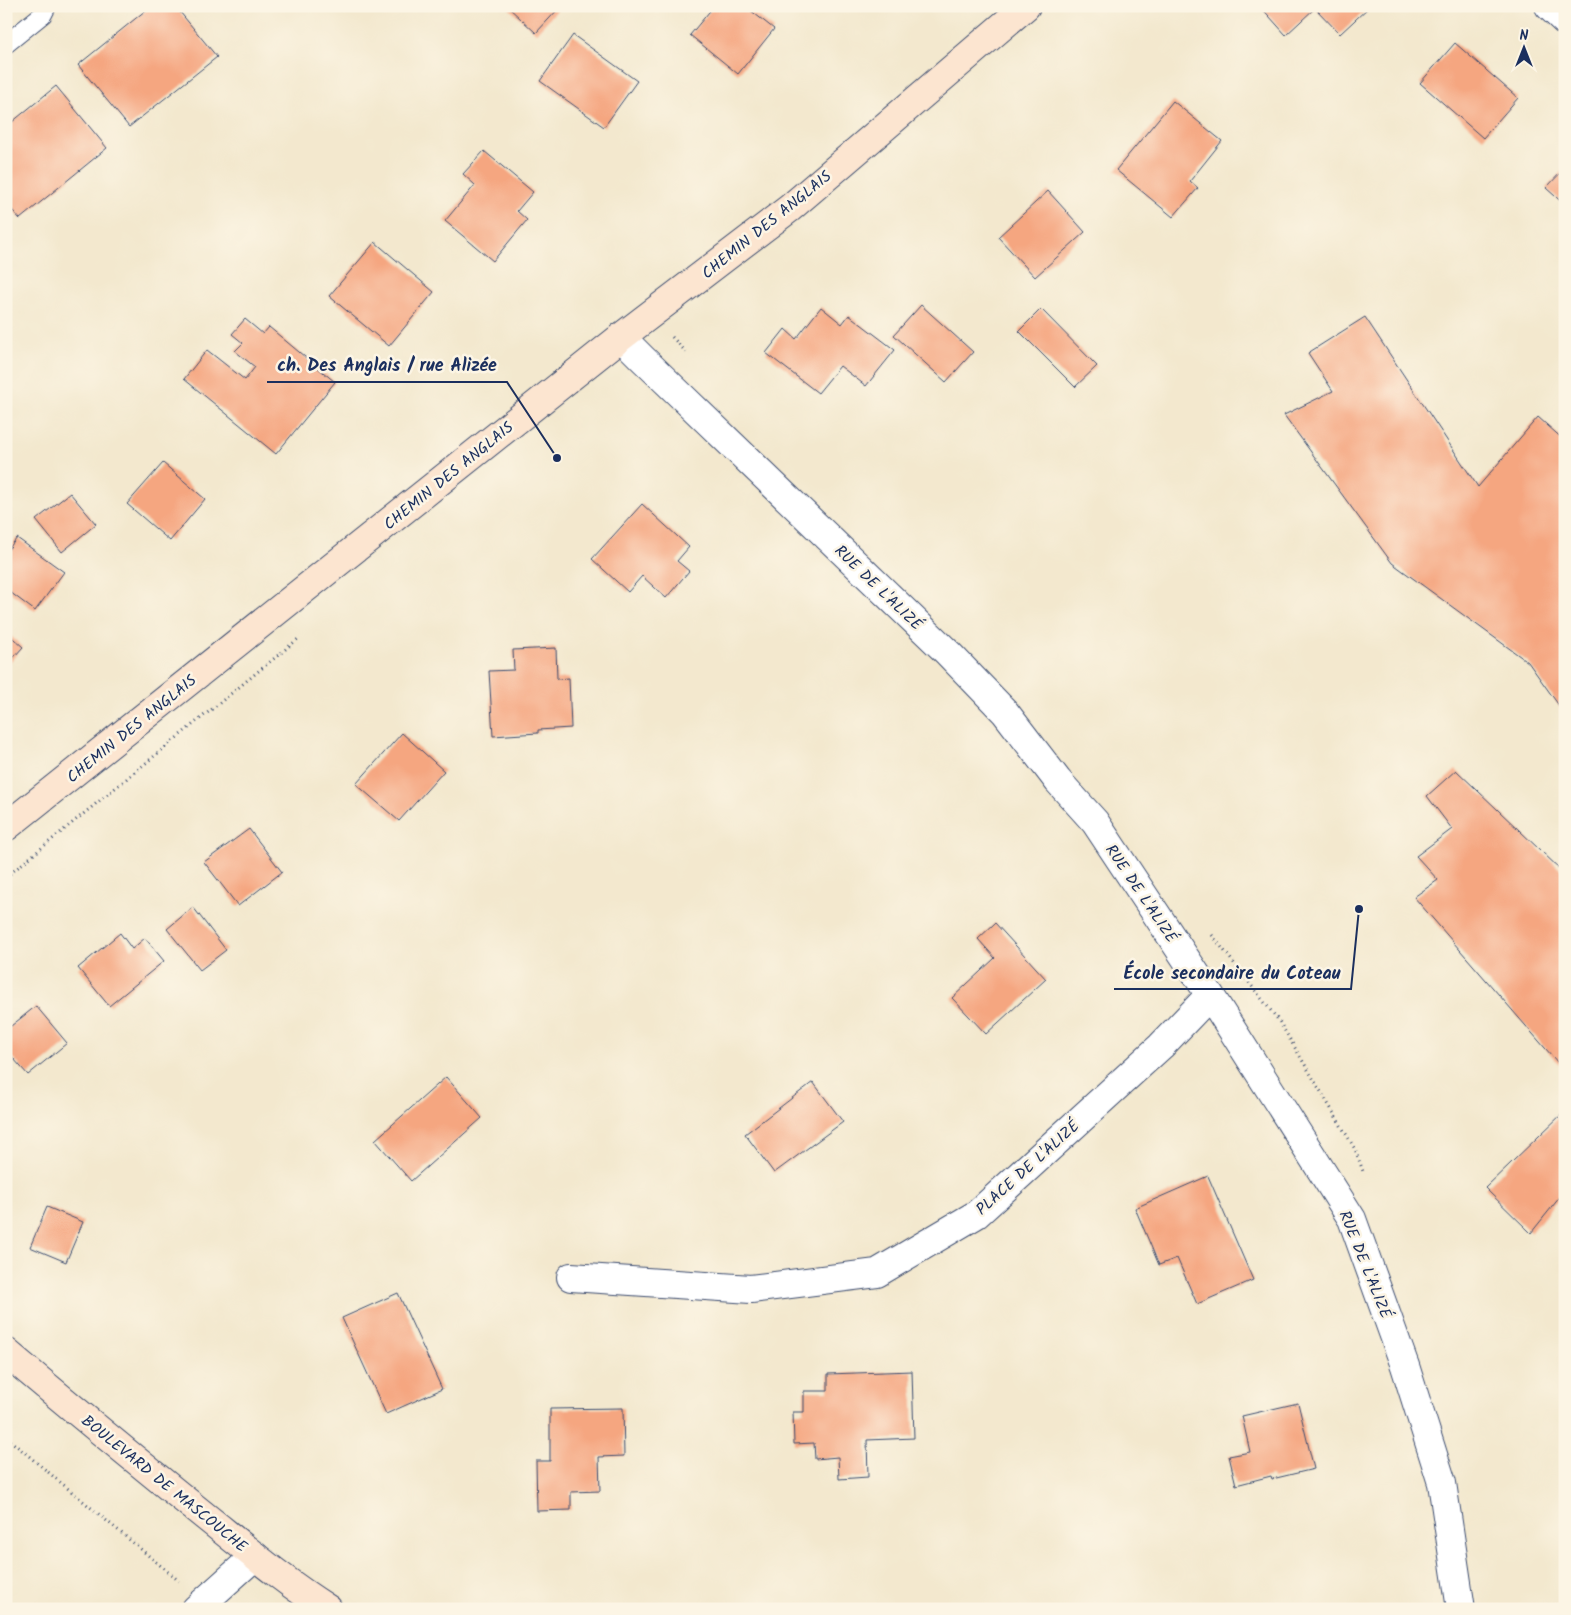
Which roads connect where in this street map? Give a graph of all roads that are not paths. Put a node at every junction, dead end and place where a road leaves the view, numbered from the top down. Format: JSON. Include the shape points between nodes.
{"nodes":[{"id":1,"x":47,"y":6,"type":"edge"},
{"id":2,"x":1026,"y":6,"type":"edge"},
{"id":3,"x":1549,"y":6,"type":"edge"},
{"id":4,"x":1565,"y":20,"type":"edge"},
{"id":5,"x":6,"y":44,"type":"edge"},
{"id":6,"x":621,"y":337,"type":"junction"},
{"id":7,"x":6,"y":827,"type":"edge"},
{"id":8,"x":1210,"y":995,"type":"junction"},
{"id":9,"x":572,"y":1277,"type":"dead end"},
{"id":10,"x":6,"y":1352,"type":"edge"},
{"id":11,"x":255,"y":1556,"type":"junction"},
{"id":12,"x":196,"y":1609,"type":"edge"},
{"id":13,"x":328,"y":1609,"type":"edge"},
{"id":14,"x":1461,"y":1609,"type":"edge"}],
"edges":[{"from":1,"to":5,"type":"lane"},
{"from":2,"to":6,"type":"street","name":"CHEMIN DES ANGLAIS","via":[[790,208]]},
{"from":3,"to":4,"type":"street"},
{"from":6,"to":7,"type":"street","name":"CHEMIN DES ANGLAIS"},
{"from":6,"to":8,"type":"street","name":"RUE DE L'ALIZÉ","via":[[1005,712],[1058,781],[1096,822]]},
{"from":8,"to":9,"type":"street","name":"PLACE DE L'ALIZÉ","via":[[1161,1046],[977,1214],[877,1273],[751,1289]]},
{"from":8,"to":14,"type":"street","name":"RUE DE L'ALIZÉ","via":[[1352,1219],[1405,1366],[1442,1483]]},
{"from":10,"to":11,"type":"street","name":"BOULEVARD DE MASCOUCHE"},
{"from":11,"to":12,"type":"street"},
{"from":11,"to":13,"type":"street","name":"BOULEVARD DE MASCOUCHE"}]}
